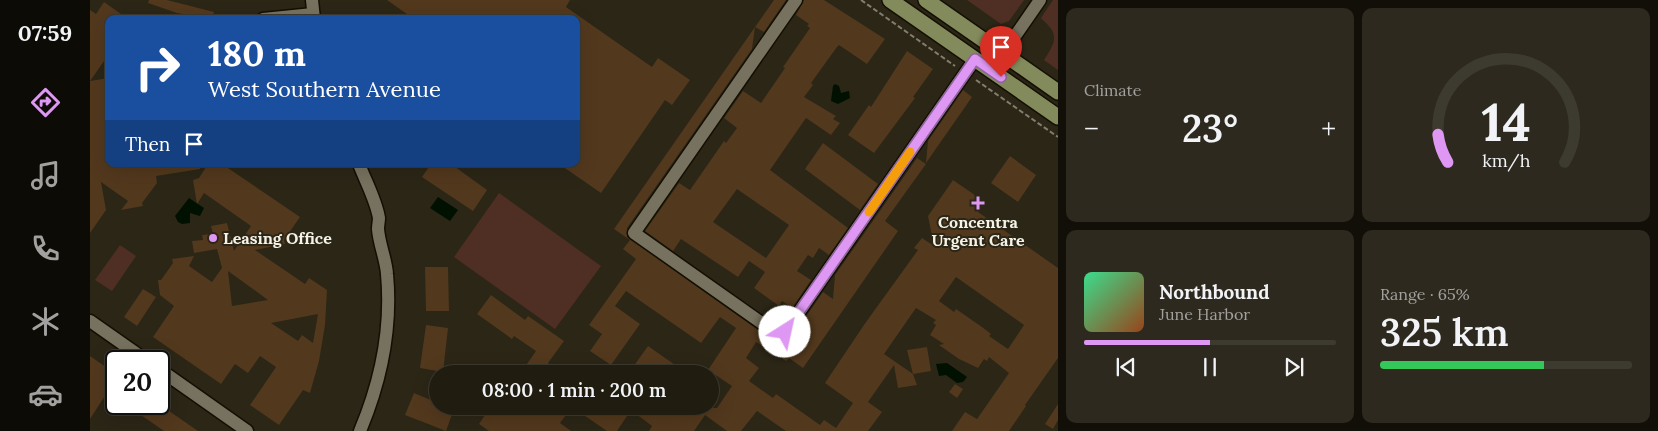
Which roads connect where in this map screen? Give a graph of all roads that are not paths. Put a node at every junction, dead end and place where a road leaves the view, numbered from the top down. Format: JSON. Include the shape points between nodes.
{"nodes":[{"id":1,"x":312,"y":0,"type":"edge"},
{"id":2,"x":796,"y":0,"type":"edge"},
{"id":3,"x":890,"y":0,"type":"edge"},
{"id":4,"x":926,"y":0,"type":"edge"},
{"id":5,"x":1040,"y":0,"type":"edge"},
{"id":6,"x":314,"y":15,"type":"edge"},
{"id":7,"x":1003,"y":54,"type":"junction"},
{"id":8,"x":975,"y":59,"type":"junction"},
{"id":9,"x":992,"y":71,"type":"junction"},
{"id":10,"x":1058,"y":92,"type":"edge"},
{"id":11,"x":1058,"y":117,"type":"edge"},
{"id":12,"x":360,"y":167,"type":"edge"},
{"id":13,"x":90,"y":321,"type":"edge"},
{"id":14,"x":131,"y":350,"type":"edge"},
{"id":15,"x":170,"y":377,"type":"edge"},
{"id":16,"x":247,"y":431,"type":"edge"},
{"id":17,"x":360,"y":431,"type":"edge"}],
"edges":[{"from":1,"to":6,"type":"street"},
{"from":2,"to":8,"type":"street","via":[[634,233],[780,336]]},
{"from":3,"to":8,"type":"main road"},
{"from":4,"to":7,"type":"main road"},
{"from":5,"to":7,"type":"street"},
{"from":7,"to":9,"type":"street"},
{"from":7,"to":10,"type":"main road"},
{"from":8,"to":9,"type":"main road"},
{"from":9,"to":11,"type":"main road"},
{"from":12,"to":17,"type":"street","via":[[379,217],[378,229],[387,272],[388,333],[373,398]]},
{"from":13,"to":14,"type":"street"},
{"from":15,"to":16,"type":"street"}]}
